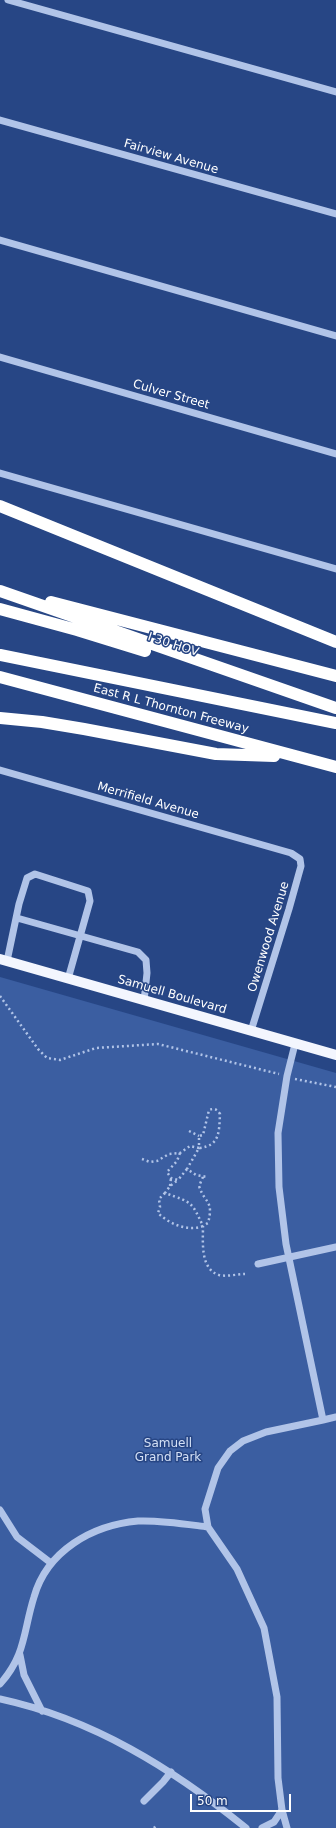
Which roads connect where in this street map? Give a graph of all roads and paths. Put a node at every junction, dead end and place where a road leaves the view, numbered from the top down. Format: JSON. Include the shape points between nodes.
{"nodes":[{"id":1,"x":8,"y":0,"type":"edge"},
{"id":2,"x":336,"y":92,"type":"edge"},
{"id":3,"x":0,"y":120,"type":"edge"},
{"id":4,"x":336,"y":214,"type":"edge"},
{"id":5,"x":0,"y":240,"type":"edge"},
{"id":6,"x":336,"y":336,"type":"edge"},
{"id":7,"x":0,"y":357,"type":"edge"},
{"id":8,"x":336,"y":454,"type":"edge"},
{"id":9,"x":0,"y":473,"type":"edge"},
{"id":10,"x":0,"y":506,"type":"edge"},
{"id":11,"x":336,"y":569,"type":"edge"},
{"id":12,"x":0,"y":590,"type":"edge"},
{"id":13,"x":0,"y":609,"type":"edge"},
{"id":14,"x":336,"y":642,"type":"edge"},
{"id":15,"x":0,"y":655,"type":"edge"},
{"id":16,"x":336,"y":676,"type":"edge"},
{"id":17,"x":0,"y":677,"type":"edge"},
{"id":18,"x":336,"y":709,"type":"edge"},
{"id":19,"x":0,"y":718,"type":"edge"},
{"id":20,"x":336,"y":723,"type":"edge"},
{"id":21,"x":294,"y":757,"type":"junction"},
{"id":22,"x":336,"y":767,"type":"edge"},
{"id":23,"x":0,"y":770,"type":"edge"},
{"id":24,"x":291,"y":853,"type":"joint"},
{"id":25,"x":17,"y":918,"type":"junction"},
{"id":26,"x":81,"y":935,"type":"junction"},
{"id":27,"x":3,"y":960,"type":"edge"},
{"id":28,"x":68,"y":979,"type":"junction"},
{"id":29,"x":0,"y":996,"type":"edge"},
{"id":30,"x":144,"y":1001,"type":"junction"},
{"id":31,"x":251,"y":1030,"type":"junction"},
{"id":32,"x":295,"y":1044,"type":"junction"},
{"id":33,"x":336,"y":1055,"type":"edge"},
{"id":34,"x":287,"y":1076,"type":"junction"},
{"id":35,"x":336,"y":1087,"type":"edge"},
{"id":36,"x":189,"y":1131,"type":"dead end"},
{"id":37,"x":199,"y":1136,"type":"junction"},
{"id":38,"x":199,"y":1148,"type":"junction"},
{"id":39,"x":180,"y":1153,"type":"junction"},
{"id":40,"x":142,"y":1159,"type":"dead end"},
{"id":41,"x":187,"y":1169,"type":"junction"},
{"id":42,"x":203,"y":1177,"type":"junction"},
{"id":43,"x":207,"y":1177,"type":"dead end"},
{"id":44,"x":171,"y":1178,"type":"junction"},
{"id":45,"x":178,"y":1180,"type":"junction"},
{"id":46,"x":170,"y":1186,"type":"junction"},
{"id":47,"x":165,"y":1193,"type":"junction"},
{"id":48,"x":203,"y":1226,"type":"junction"},
{"id":49,"x":336,"y":1247,"type":"edge"},
{"id":50,"x":289,"y":1257,"type":"junction"},
{"id":51,"x":258,"y":1264,"type":"dead end"},
{"id":52,"x":245,"y":1274,"type":"dead end"},
{"id":53,"x":336,"y":1417,"type":"edge"},
{"id":54,"x":324,"y":1420,"type":"junction"},
{"id":55,"x":0,"y":1510,"type":"edge"},
{"id":56,"x":208,"y":1527,"type":"junction"},
{"id":57,"x":51,"y":1564,"type":"junction"},
{"id":58,"x":20,"y":1654,"type":"junction"},
{"id":59,"x":0,"y":1684,"type":"edge"},
{"id":60,"x":0,"y":1699,"type":"edge"},
{"id":61,"x":42,"y":1711,"type":"junction"},
{"id":62,"x":171,"y":1772,"type":"junction"},
{"id":63,"x":144,"y":1801,"type":"dead end"},
{"id":64,"x":282,"y":1810,"type":"junction"},
{"id":65,"x":157,"y":1824,"type":"dead end"},
{"id":66,"x":154,"y":1828,"type":"edge"},
{"id":67,"x":246,"y":1828,"type":"edge"},
{"id":68,"x":262,"y":1828,"type":"edge"},
{"id":69,"x":287,"y":1828,"type":"edge"}],
"edges":[{"from":1,"to":2,"type":"street"},
{"from":3,"to":4,"type":"street","name":"Fairview Avenue"},
{"from":5,"to":6,"type":"street"},
{"from":7,"to":8,"type":"street","name":"Culver Street"},
{"from":9,"to":11,"type":"street"},
{"from":10,"to":14,"type":"highway"},
{"from":12,"to":16,"type":"highway"},
{"from":12,"to":18,"type":"highway"},
{"from":13,"to":18,"type":"highway","name":"I 30 HOV"},
{"from":15,"to":20,"type":"highway"},
{"from":17,"to":21,"type":"highway","name":"East R L Thornton Freeway"},
{"from":19,"to":21,"type":"highway","via":[[42,722],[216,754]]},
{"from":21,"to":22,"type":"highway","name":"East R L Thornton Freeway"},
{"from":23,"to":24,"type":"street","name":"Merrifield Avenue"},
{"from":24,"to":31,"type":"street","name":"Owenwood Avenue","via":[[300,859],[301,866],[290,909]]},
{"from":25,"to":26,"type":"street"},
{"from":25,"to":26,"type":"street","via":[[27,878],[35,874],[88,891],[90,901]]},
{"from":25,"to":27,"type":"street"},
{"from":26,"to":28,"type":"street"},
{"from":26,"to":30,"type":"street","via":[[138,952],[146,960]]},
{"from":27,"to":28,"type":"main road","name":"Samuell Boulevard"},
{"from":28,"to":30,"type":"main road","name":"Samuell Boulevard"},
{"from":29,"to":34,"type":"path","via":[[38,1049],[53,1060],[96,1048],[158,1044]]},
{"from":30,"to":31,"type":"main road","name":"Samuell Boulevard"},
{"from":31,"to":32,"type":"main road","name":"Samuell Boulevard"},
{"from":32,"to":33,"type":"main road","name":"Samuell Boulevard"},
{"from":32,"to":34,"type":"street"},
{"from":34,"to":35,"type":"path"},
{"from":34,"to":50,"type":"street","via":[[278,1133],[277,1162]]},
{"from":36,"to":37,"type":"path"},
{"from":37,"to":38,"type":"path"},
{"from":37,"to":38,"type":"path","via":[[203,1135],[209,1110],[218,1110],[220,1121],[215,1142],[211,1146]]},
{"from":38,"to":39,"type":"path","via":[[190,1146]]},
{"from":38,"to":41,"type":"path"},
{"from":39,"to":40,"type":"path","via":[[169,1154],[155,1162]]},
{"from":39,"to":44,"type":"path","via":[[167,1172]]},
{"from":41,"to":42,"type":"path"},
{"from":41,"to":45,"type":"path"},
{"from":42,"to":43,"type":"path"},
{"from":42,"to":48,"type":"path","via":[[199,1186],[210,1208],[208,1223]]},
{"from":44,"to":45,"type":"path"},
{"from":44,"to":46,"type":"path"},
{"from":45,"to":46,"type":"path"},
{"from":46,"to":47,"type":"path"},
{"from":47,"to":48,"type":"path","via":[[184,1199],[193,1206]]},
{"from":47,"to":48,"type":"path","via":[[159,1199],[158,1213],[163,1218],[188,1228]]},
{"from":48,"to":52,"type":"path","via":[[204,1251],[211,1270],[225,1276]]},
{"from":49,"to":50,"type":"street"},
{"from":50,"to":51,"type":"street"},
{"from":50,"to":54,"type":"street"},
{"from":53,"to":54,"type":"street"},
{"from":54,"to":56,"type":"street","via":[[266,1432],[243,1440],[230,1451],[218,1468],[205,1509]]},
{"from":55,"to":57,"type":"street","via":[[17,1537]]},
{"from":56,"to":57,"type":"street","via":[[139,1521],[118,1524],[98,1530],[78,1541],[58,1555]]},
{"from":56,"to":64,"type":"street","via":[[237,1569],[264,1628],[277,1697],[278,1778]]},
{"from":57,"to":58,"type":"street","via":[[42,1576],[34,1596]]},
{"from":58,"to":59,"type":"street","via":[[10,1673]]},
{"from":58,"to":61,"type":"street","via":[[24,1675]]},
{"from":60,"to":61,"type":"street"},
{"from":61,"to":62,"type":"street","via":[[114,1740]]},
{"from":62,"to":63,"type":"street"},
{"from":62,"to":67,"type":"street","via":[[212,1800]]},
{"from":64,"to":68,"type":"street","via":[[274,1822]]},
{"from":64,"to":69,"type":"street"},
{"from":65,"to":66,"type":"path"}]}
